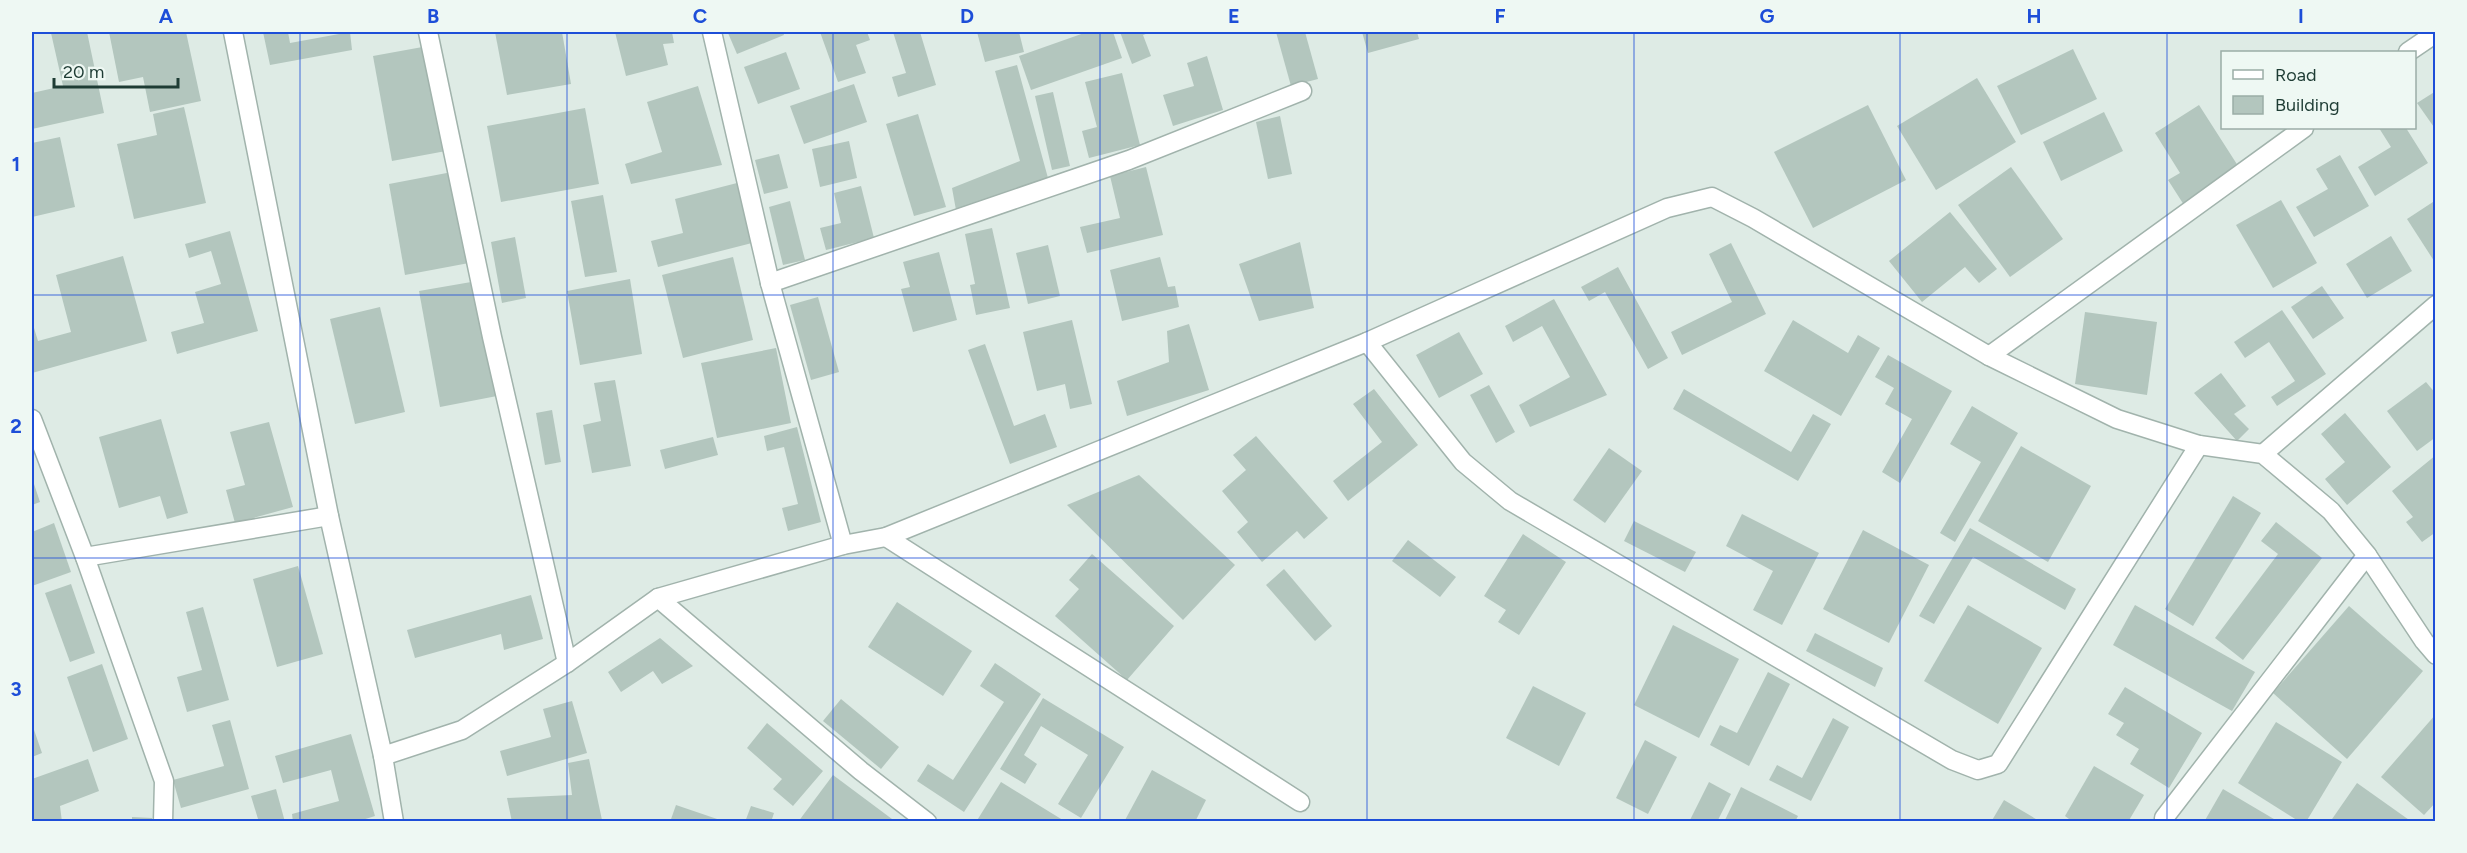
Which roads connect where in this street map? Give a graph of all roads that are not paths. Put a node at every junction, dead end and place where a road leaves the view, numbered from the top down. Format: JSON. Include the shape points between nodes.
{"nodes":[{"id":1,"x":233,"y":32,"type":"edge"},
{"id":2,"x":428,"y":32,"type":"edge"},
{"id":3,"x":712,"y":32,"type":"edge"},
{"id":4,"x":2436,"y":33,"type":"edge"},
{"id":5,"x":2409,"y":51,"type":"edge"},
{"id":6,"x":1302,"y":91,"type":"dead end"},
{"id":7,"x":2303,"y":129,"type":"edge"},
{"id":8,"x":770,"y":283,"type":"junction"},
{"id":9,"x":2436,"y":305,"type":"edge"},
{"id":10,"x":1367,"y":342,"type":"junction"},
{"id":11,"x":1989,"y":356,"type":"junction"},
{"id":12,"x":32,"y":419,"type":"edge"},
{"id":13,"x":2199,"y":445,"type":"junction"},
{"id":14,"x":2264,"y":454,"type":"junction"},
{"id":15,"x":329,"y":516,"type":"junction"},
{"id":16,"x":886,"y":537,"type":"junction"},
{"id":17,"x":843,"y":545,"type":"junction"},
{"id":18,"x":2367,"y":555,"type":"junction"},
{"id":19,"x":85,"y":557,"type":"junction"},
{"id":20,"x":658,"y":598,"type":"junction"},
{"id":21,"x":2430,"y":636,"type":"edge"},
{"id":22,"x":2436,"y":655,"type":"edge"},
{"id":23,"x":567,"y":663,"type":"junction"},
{"id":24,"x":383,"y":756,"type":"junction"},
{"id":25,"x":1300,"y":802,"type":"dead end"},
{"id":26,"x":2164,"y":819,"type":"dead end"},
{"id":27,"x":163,"y":822,"type":"edge"},
{"id":28,"x":394,"y":822,"type":"edge"},
{"id":29,"x":927,"y":822,"type":"edge"}],
"edges":[{"from":1,"to":15,"type":"street"},
{"from":2,"to":23,"type":"street","via":[[492,337]]},
{"from":3,"to":8,"type":"street"},
{"from":4,"to":5,"type":"street"},
{"from":6,"to":8,"type":"street","via":[[1129,160]]},
{"from":7,"to":11,"type":"street"},
{"from":8,"to":17,"type":"street"},
{"from":9,"to":14,"type":"street"},
{"from":10,"to":11,"type":"street","via":[[1667,208],[1712,197]]},
{"from":10,"to":13,"type":"street","via":[[1463,462],[1510,501],[1952,760],[1978,770],[1998,764]]},
{"from":10,"to":16,"type":"street"},
{"from":11,"to":13,"type":"street","via":[[2117,419]]},
{"from":12,"to":19,"type":"street"},
{"from":13,"to":14,"type":"street"},
{"from":14,"to":18,"type":"street","via":[[2331,511]]},
{"from":15,"to":19,"type":"street"},
{"from":15,"to":24,"type":"street"},
{"from":16,"to":17,"type":"street"},
{"from":16,"to":25,"type":"street"},
{"from":17,"to":20,"type":"street"},
{"from":18,"to":21,"type":"street"},
{"from":18,"to":26,"type":"street"},
{"from":19,"to":27,"type":"street","via":[[164,781]]},
{"from":20,"to":23,"type":"street"},
{"from":20,"to":29,"type":"street","via":[[861,771]]},
{"from":21,"to":22,"type":"street"},
{"from":23,"to":24,"type":"street","via":[[462,730]]},
{"from":24,"to":28,"type":"street"}]}
